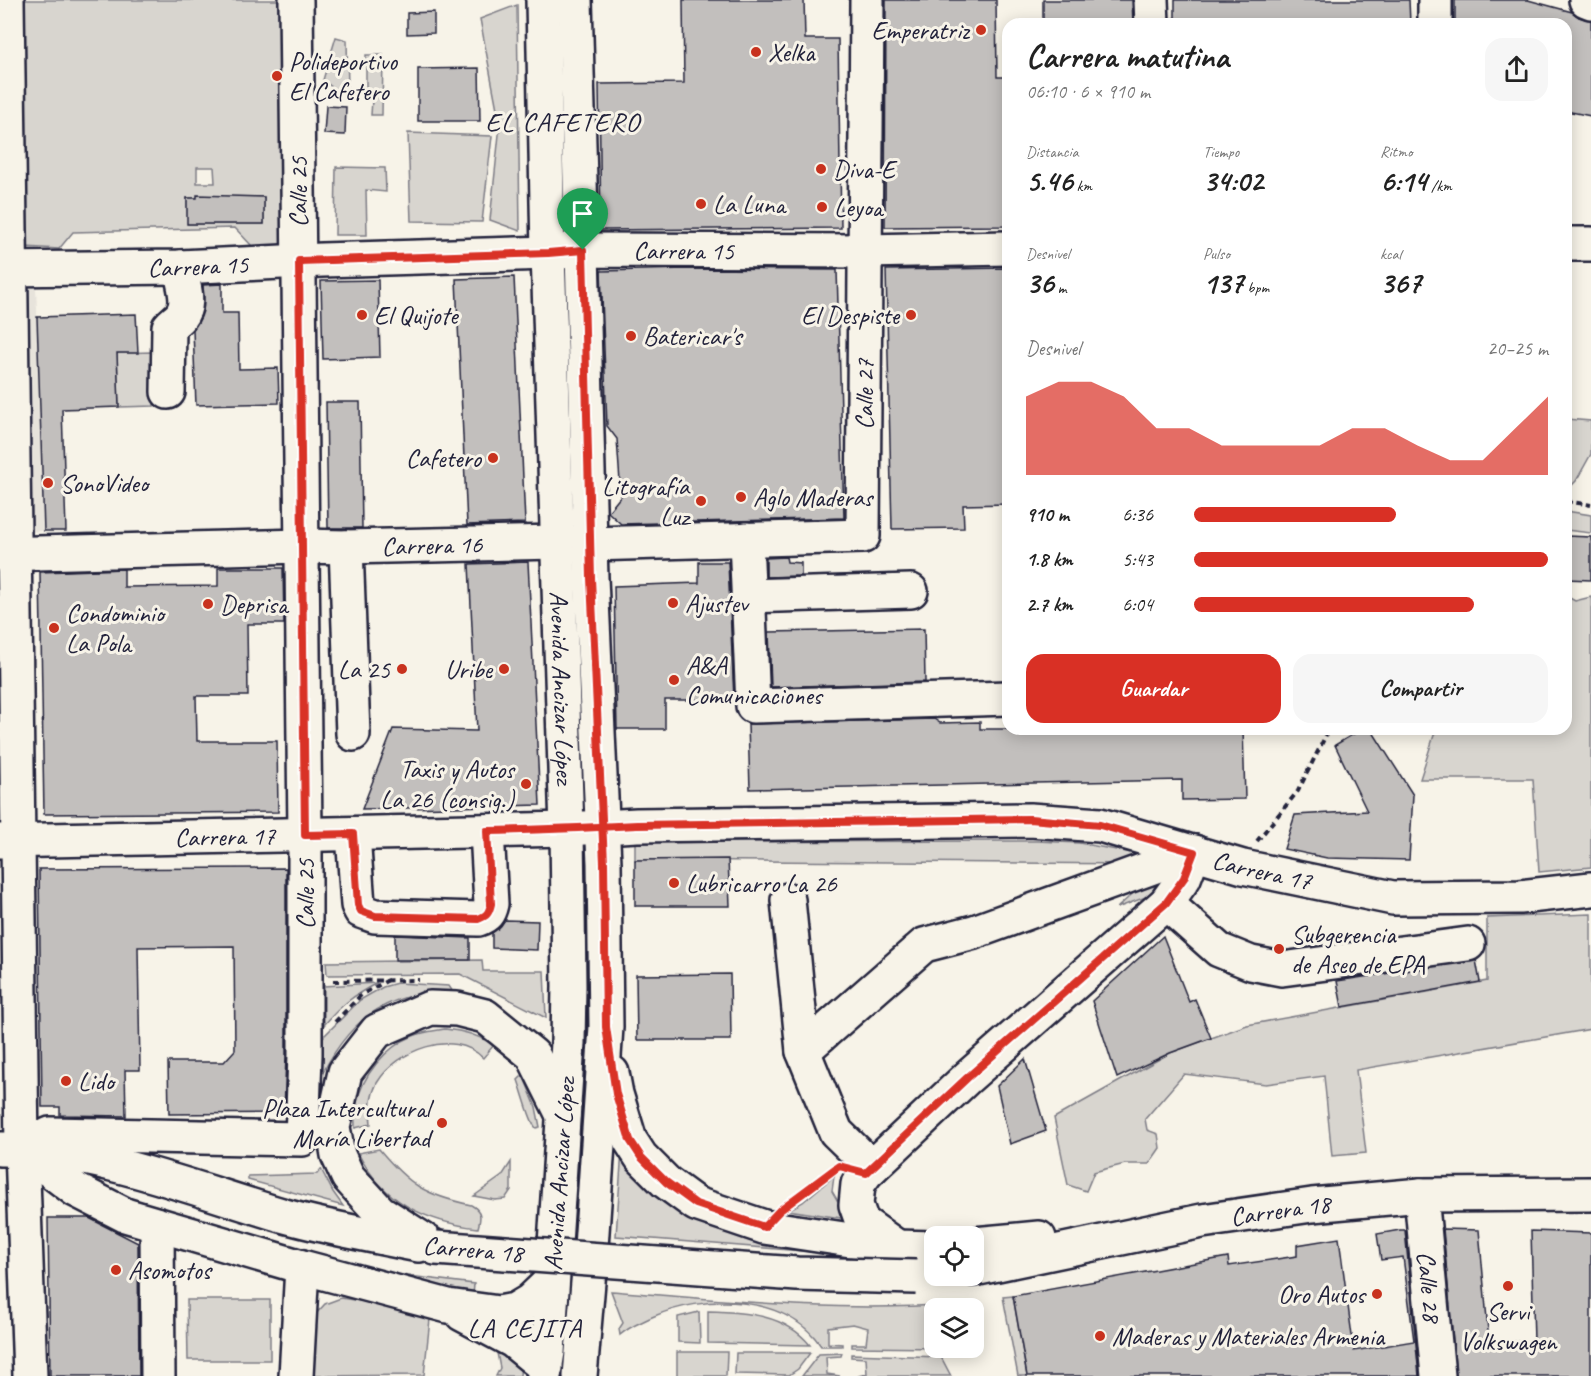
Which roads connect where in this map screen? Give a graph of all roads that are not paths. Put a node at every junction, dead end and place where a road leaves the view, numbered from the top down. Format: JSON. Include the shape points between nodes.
{"nodes":[{"id":1,"x":7,"y":0,"type":"edge"},
{"id":2,"x":296,"y":0,"type":"edge"},
{"id":3,"x":543,"y":0,"type":"edge"},
{"id":4,"x":575,"y":0,"type":"edge"},
{"id":5,"x":867,"y":0,"type":"edge"},
{"id":6,"x":1151,"y":0,"type":"edge"},
{"id":7,"x":1434,"y":0,"type":"edge"},
{"id":8,"x":1586,"y":0,"type":"edge"},
{"id":9,"x":1591,"y":2,"type":"edge"},
{"id":10,"x":1152,"y":18,"type":"edge"},
{"id":11,"x":1435,"y":18,"type":"edge"},
{"id":12,"x":1572,"y":244,"type":"edge"},
{"id":13,"x":1591,"y":244,"type":"edge"},
{"id":14,"x":1002,"y":248,"type":"edge"},
{"id":15,"x":583,"y":250,"type":"junction"},
{"id":16,"x":866,"y":251,"type":"junction"},
{"id":17,"x":548,"y":253,"type":"junction"},
{"id":18,"x":299,"y":261,"type":"junction"},
{"id":19,"x":180,"y":267,"type":"junction"},
{"id":20,"x":5,"y":269,"type":"edge"},
{"id":21,"x":168,"y":392,"type":"dead end"},
{"id":22,"x":863,"y":536,"type":"joint"},
{"id":23,"x":746,"y":539,"type":"junction"},
{"id":24,"x":557,"y":542,"type":"junction"},
{"id":25,"x":591,"y":544,"type":"junction"},
{"id":26,"x":302,"y":546,"type":"junction"},
{"id":27,"x":346,"y":547,"type":"junction"},
{"id":28,"x":8,"y":554,"type":"edge"},
{"id":29,"x":911,"y":591,"type":"dead end"},
{"id":30,"x":748,"y":596,"type":"junction"},
{"id":31,"x":1002,"y":698,"type":"edge"},
{"id":32,"x":353,"y":734,"type":"dead end"},
{"id":33,"x":602,"y":827,"type":"junction"},
{"id":34,"x":567,"y":829,"type":"junction"},
{"id":35,"x":487,"y":831,"type":"junction"},
{"id":36,"x":353,"y":834,"type":"junction"},
{"id":37,"x":305,"y":835,"type":"junction"},
{"id":38,"x":9,"y":841,"type":"edge"},
{"id":39,"x":1194,"y":852,"type":"junction"},
{"id":40,"x":1591,"y":889,"type":"edge"},
{"id":41,"x":788,"y":900,"type":"dead end"},
{"id":42,"x":1166,"y":903,"type":"junction"},
{"id":43,"x":1468,"y":944,"type":"dead end"},
{"id":44,"x":606,"y":1027,"type":"junction"},
{"id":45,"x":803,"y":1051,"type":"junction"},
{"id":46,"x":563,"y":1116,"type":"junction"},
{"id":47,"x":11,"y":1149,"type":"edge"},
{"id":48,"x":869,"y":1170,"type":"junction"},
{"id":49,"x":1591,"y":1194,"type":"edge"},
{"id":50,"x":1421,"y":1195,"type":"junction"},
{"id":51,"x":1202,"y":1221,"type":"junction"},
{"id":52,"x":157,"y":1225,"type":"junction"},
{"id":53,"x":984,"y":1243,"type":"edge"},
{"id":54,"x":897,"y":1247,"type":"junction"},
{"id":55,"x":436,"y":1248,"type":"junction"},
{"id":56,"x":924,"y":1248,"type":"edge"},
{"id":57,"x":302,"y":1267,"type":"junction"},
{"id":58,"x":984,"y":1267,"type":"edge"},
{"id":59,"x":924,"y":1276,"type":"edge"},
{"id":60,"x":552,"y":1280,"type":"junction"},
{"id":61,"x":448,"y":1306,"type":"junction"},
{"id":62,"x":545,"y":1372,"type":"edge"},
{"id":63,"x":30,"y":1376,"type":"edge"},
{"id":64,"x":158,"y":1376,"type":"edge"},
{"id":65,"x":296,"y":1376,"type":"edge"},
{"id":66,"x":580,"y":1376,"type":"edge"},
{"id":67,"x":1438,"y":1376,"type":"edge"}],
"edges":[{"from":1,"to":20,"type":"street"},
{"from":2,"to":18,"type":"street","name":"Calle 25"},
{"from":3,"to":17,"type":"street","name":"Avenida Ancizar López"},
{"from":4,"to":15,"type":"street","name":"Avenida Ancizar López"},
{"from":5,"to":16,"type":"street","name":"Calle 27"},
{"from":6,"to":10,"type":"street"},
{"from":7,"to":11,"type":"street"},
{"from":8,"to":9,"type":"street"},
{"from":12,"to":13,"type":"street"},
{"from":14,"to":16,"type":"street","name":"Carrera 15"},
{"from":15,"to":16,"type":"street","name":"Carrera 15"},
{"from":15,"to":17,"type":"street","name":"Carrera 15"},
{"from":15,"to":25,"type":"street","name":"Avenida Ancizar López"},
{"from":16,"to":22,"type":"street","name":"Calle 27"},
{"from":17,"to":18,"type":"street","name":"Carrera 15"},
{"from":17,"to":24,"type":"street","name":"Avenida Ancizar López"},
{"from":18,"to":19,"type":"street","name":"Carrera 15"},
{"from":18,"to":26,"type":"street","name":"Calle 25"},
{"from":19,"to":20,"type":"street","name":"Carrera 15"},
{"from":19,"to":21,"type":"street","via":[[185,306],[183,315],[169,327]]},
{"from":20,"to":28,"type":"street"},
{"from":22,"to":23,"type":"street","name":"Carrera 16"},
{"from":23,"to":25,"type":"street","name":"Carrera 16"},
{"from":23,"to":30,"type":"street"},
{"from":24,"to":25,"type":"street","name":"Carrera 16"},
{"from":24,"to":27,"type":"street","name":"Carrera 16"},
{"from":24,"to":34,"type":"street","name":"Avenida Ancizar López"},
{"from":25,"to":33,"type":"street","name":"Avenida Ancizar López"},
{"from":26,"to":27,"type":"street","name":"Carrera 16"},
{"from":26,"to":28,"type":"street","name":"Carrera 16"},
{"from":26,"to":37,"type":"street","name":"Calle 25"},
{"from":27,"to":32,"type":"street"},
{"from":28,"to":38,"type":"street"},
{"from":29,"to":30,"type":"street"},
{"from":30,"to":31,"type":"street","via":[[753,706]]},
{"from":33,"to":34,"type":"street","name":"Carrera 17"},
{"from":33,"to":39,"type":"street","name":"Carrera 17","via":[[1030,819],[1100,825]]},
{"from":33,"to":44,"type":"street","name":"Avenida Ancizar López"},
{"from":34,"to":35,"type":"street","name":"Carrera 17"},
{"from":34,"to":46,"type":"street","name":"Avenida Ancizar López","via":[[569,986]]},
{"from":35,"to":36,"type":"street","name":"Carrera 17"},
{"from":35,"to":36,"type":"street","via":[[491,904],[485,916],[478,919],[375,916],[361,911]]},
{"from":36,"to":37,"type":"street","name":"Carrera 17"},
{"from":37,"to":38,"type":"street","name":"Carrera 17"},
{"from":37,"to":47,"type":"street","name":"Calle 25","via":[[302,1139],[50,1134]]},
{"from":38,"to":47,"type":"street"},
{"from":39,"to":40,"type":"street","name":"Carrera 17","via":[[1243,867],[1393,898],[1520,897]]},
{"from":39,"to":42,"type":"street","via":[[1184,878]]},
{"from":39,"to":45,"type":"street","via":[[974,932],[924,945]]},
{"from":41,"to":45,"type":"street"},
{"from":42,"to":43,"type":"street","via":[[1219,950],[1251,963],[1282,969]]},
{"from":42,"to":48,"type":"street"},
{"from":44,"to":54,"type":"street","via":[[616,1094],[630,1140],[666,1182],[696,1204],[764,1227]]},
{"from":44,"to":66,"type":"street","name":"Avenida Ancizar López"},
{"from":45,"to":48,"type":"street","via":[[836,1132]]},
{"from":46,"to":55,"type":"street","via":[[533,1055],[485,1016],[430,1008],[377,1031],[345,1072],[333,1127],[338,1155],[348,1177],[380,1212]]},
{"from":46,"to":60,"type":"street","name":"Avenida Ancizar López"},
{"from":47,"to":52,"type":"street","name":"Carrera 18","via":[[76,1190],[125,1215]]},
{"from":47,"to":55,"type":"street","name":"Carrera 18","via":[[105,1162],[289,1217]]},
{"from":47,"to":63,"type":"street"},
{"from":48,"to":54,"type":"street","via":[[858,1184],[856,1205],[862,1222]]},
{"from":49,"to":50,"type":"street","name":"Carrera 18"},
{"from":50,"to":51,"type":"street","name":"Carrera 18"},
{"from":50,"to":67,"type":"street","name":"Calle 28"},
{"from":51,"to":53,"type":"street"},
{"from":51,"to":58,"type":"street","name":"Carrera 18"},
{"from":52,"to":57,"type":"street","name":"Carrera 18"},
{"from":52,"to":64,"type":"street"},
{"from":54,"to":56,"type":"street"},
{"from":55,"to":59,"type":"street","name":"Carrera 18","bridge":true,"via":[[797,1274]]},
{"from":57,"to":61,"type":"street","name":"Carrera 18"},
{"from":57,"to":65,"type":"street"},
{"from":60,"to":61,"type":"street","name":"Carrera 18","via":[[515,1310],[499,1313]]},
{"from":60,"to":62,"type":"street","name":"Avenida Ancizar López"},
{"from":61,"to":62,"type":"street","name":"Carrera 18","via":[[513,1341]]}]}
